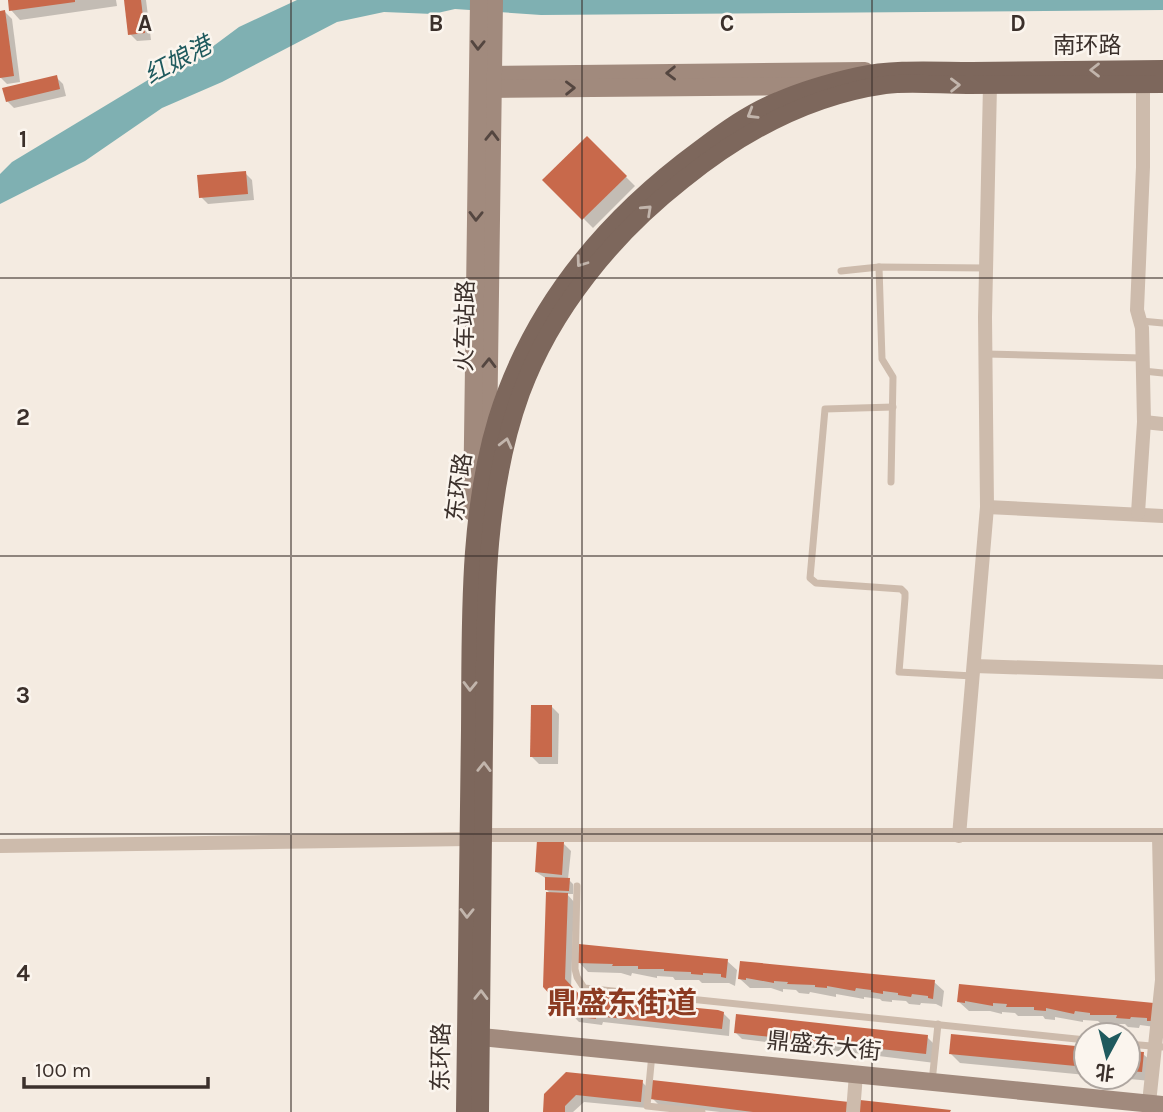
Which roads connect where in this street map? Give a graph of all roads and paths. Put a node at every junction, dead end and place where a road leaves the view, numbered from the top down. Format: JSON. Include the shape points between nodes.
{"nodes":[{"id":1,"x":486,"y":8,"type":"edge"},
{"id":2,"x":1163,"y":69,"type":"edge"},
{"id":3,"x":886,"y":78,"type":"junction"},
{"id":4,"x":485,"y":82,"type":"junction"},
{"id":5,"x":1163,"y":83,"type":"edge"},
{"id":6,"x":1143,"y":84,"type":"junction"},
{"id":7,"x":990,"y":85,"type":"junction"},
{"id":8,"x":822,"y":86,"type":"junction"},
{"id":9,"x":879,"y":267,"type":"junction"},
{"id":10,"x":986,"y":268,"type":"junction"},
{"id":11,"x":841,"y":271,"type":"dead end"},
{"id":12,"x":1140,"y":321,"type":"junction"},
{"id":13,"x":1163,"y":323,"type":"edge"},
{"id":14,"x":985,"y":354,"type":"junction"},
{"id":15,"x":1143,"y":365,"type":"junction"},
{"id":16,"x":1163,"y":373,"type":"edge"},
{"id":17,"x":893,"y":407,"type":"junction"},
{"id":18,"x":1144,"y":422,"type":"junction"},
{"id":19,"x":1163,"y":424,"type":"edge"},
{"id":20,"x":488,"y":453,"type":"junction"},
{"id":21,"x":891,"y":482,"type":"dead end"},
{"id":22,"x":987,"y":507,"type":"junction"},
{"id":23,"x":1138,"y":513,"type":"junction"},
{"id":24,"x":1163,"y":516,"type":"edge"},
{"id":25,"x":478,"y":652,"type":"junction"},
{"id":26,"x":974,"y":671,"type":"junction"},
{"id":27,"x":1163,"y":672,"type":"edge"},
{"id":28,"x":1161,"y":835,"type":"edge"},
{"id":29,"x":959,"y":836,"type":"junction"},
{"id":30,"x":476,"y":837,"type":"junction"},
{"id":31,"x":0,"y":846,"type":"edge"},
{"id":32,"x":577,"y":886,"type":"dead end"},
{"id":33,"x":938,"y":1024,"type":"junction"},
{"id":34,"x":481,"y":1037,"type":"junction"},
{"id":35,"x":1072,"y":1038,"type":"edge"},
{"id":36,"x":1159,"y":1047,"type":"edge"},
{"id":37,"x":652,"y":1054,"type":"junction"},
{"id":38,"x":856,"y":1074,"type":"junction"},
{"id":39,"x":932,"y":1082,"type":"junction"},
{"id":40,"x":1159,"y":1107,"type":"edge"},
{"id":41,"x":465,"y":1112,"type":"edge"},
{"id":42,"x":480,"y":1112,"type":"edge"},
{"id":43,"x":702,"y":1112,"type":"edge"},
{"id":44,"x":853,"y":1112,"type":"edge"}],
"edges":[{"from":1,"to":4,"type":"main road","name":"火车站路"},
{"from":2,"to":3,"type":"main road","name":"南环路","one_way":true},
{"from":3,"to":4,"type":"main road","one_way":true},
{"from":3,"to":7,"type":"main road","name":"南环路","one_way":true},
{"from":3,"to":8,"type":"main road"},
{"from":25,"to":3,"type":"main road","name":"东环路","one_way":true,"via":[[510,425],[531,370],[593,269],[642,214],[738,140],[794,110]]},
{"from":4,"to":8,"type":"main road","one_way":true},
{"from":20,"to":4,"type":"main road","name":"火车站路","one_way":true},
{"from":4,"to":25,"type":"main road","name":"火车站路","one_way":true},
{"from":5,"to":6,"type":"main road","name":"南环路"},
{"from":6,"to":7,"type":"main road","name":"南环路"},
{"from":6,"to":12,"type":"street"},
{"from":7,"to":10,"type":"street"},
{"from":8,"to":20,"type":"main road","name":"东环路","one_way":true,"via":[[775,102],[730,127],[653,185],[607,228],[545,313],[517,364]]},
{"from":9,"to":10,"type":"lane"},
{"from":9,"to":11,"type":"lane"},
{"from":9,"to":17,"type":"lane","via":[[882,359],[893,377]]},
{"from":10,"to":14,"type":"street"},
{"from":12,"to":13,"type":"lane"},
{"from":12,"to":15,"type":"street"},
{"from":14,"to":15,"type":"lane"},
{"from":14,"to":22,"type":"street"},
{"from":15,"to":16,"type":"lane"},
{"from":15,"to":18,"type":"street"},
{"from":17,"to":21,"type":"lane"},
{"from":17,"to":26,"type":"lane","via":[[825,409],[810,578],[816,583],[901,589],[905,593],[899,672]]},
{"from":18,"to":19,"type":"street"},
{"from":18,"to":23,"type":"street"},
{"from":20,"to":25,"type":"main road","name":"火车站路"},
{"from":22,"to":23,"type":"street"},
{"from":22,"to":26,"type":"street"},
{"from":23,"to":24,"type":"street"},
{"from":25,"to":30,"type":"main road","name":"东环路"},
{"from":26,"to":27,"type":"street"},
{"from":26,"to":29,"type":"street"},
{"from":28,"to":29,"type":"street"},
{"from":28,"to":36,"type":"street"},
{"from":29,"to":30,"type":"street"},
{"from":30,"to":31,"type":"street"},
{"from":34,"to":30,"type":"main road","name":"东环路","one_way":true},
{"from":30,"to":41,"type":"main road","name":"东环路","one_way":true},
{"from":32,"to":33,"type":"lane","via":[[575,969],[584,988]]},
{"from":33,"to":35,"type":"lane"},
{"from":33,"to":39,"type":"lane"},
{"from":34,"to":37,"type":"main road","name":"鼎盛东大街"},
{"from":34,"to":42,"type":"main road","name":"东环路"},
{"from":36,"to":40,"type":"street"},
{"from":37,"to":38,"type":"main road","name":"鼎盛东大街"},
{"from":37,"to":43,"type":"lane","via":[[646,1106]]},
{"from":38,"to":39,"type":"main road","name":"鼎盛东大街"},
{"from":38,"to":44,"type":"street"},
{"from":39,"to":40,"type":"main road","name":"鼎盛东大街"}]}
